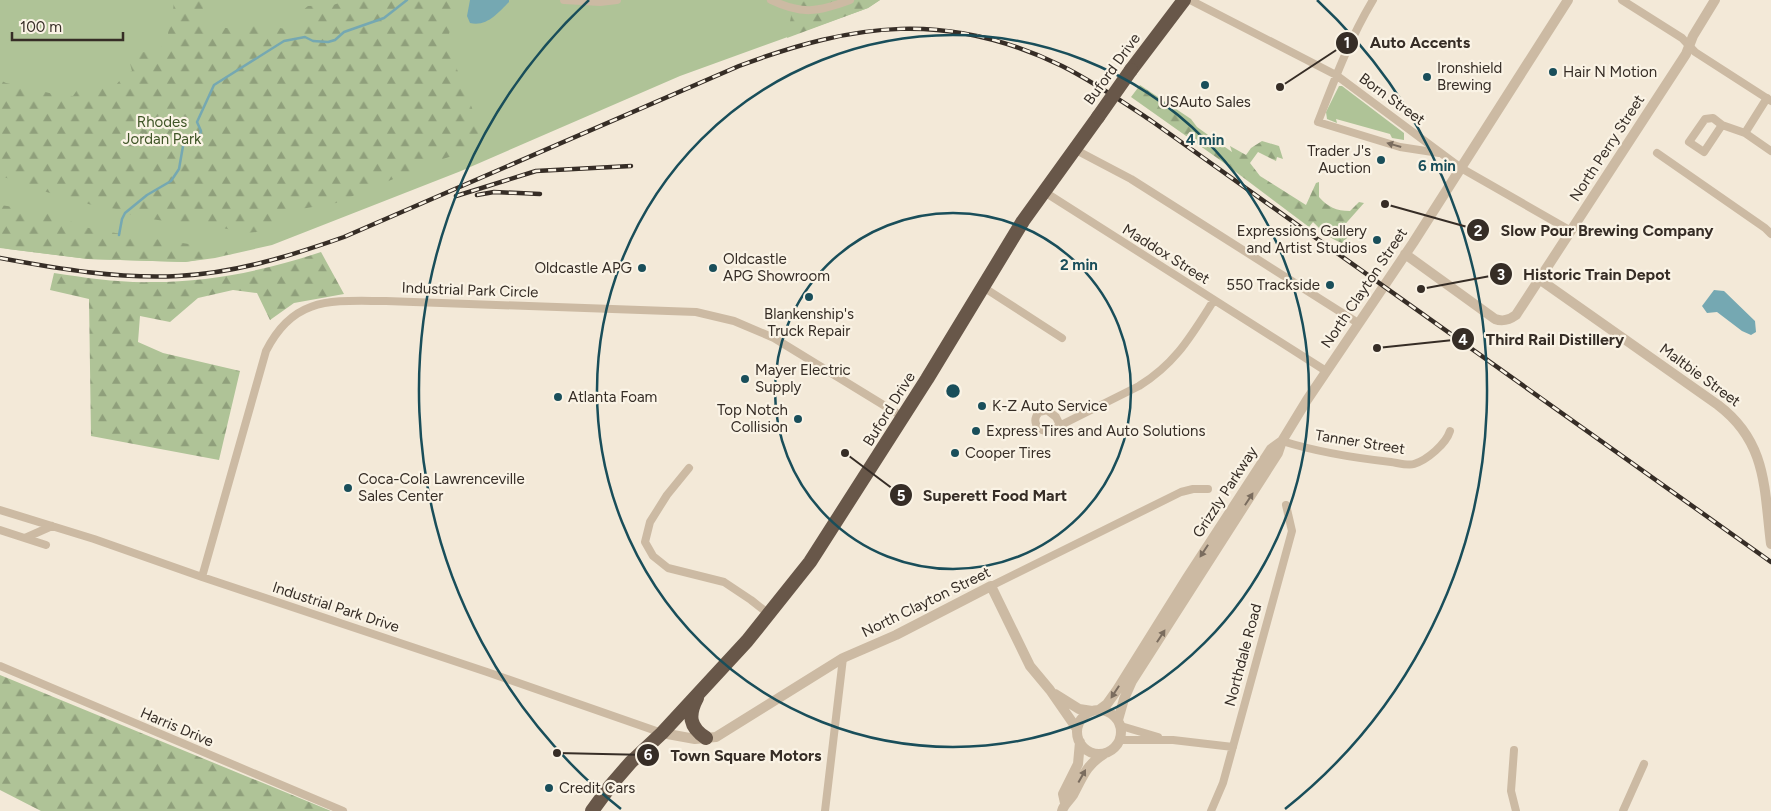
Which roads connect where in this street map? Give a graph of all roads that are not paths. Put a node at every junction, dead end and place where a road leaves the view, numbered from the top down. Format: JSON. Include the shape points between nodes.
{"nodes":[{"id":1,"x":564,"y":0,"type":"edge"},
{"id":2,"x":617,"y":0,"type":"edge"},
{"id":3,"x":771,"y":0,"type":"edge"},
{"id":4,"x":850,"y":0,"type":"edge"},
{"id":5,"x":1184,"y":0,"type":"edge"},
{"id":6,"x":1190,"y":0,"type":"edge"},
{"id":7,"x":1373,"y":0,"type":"edge"},
{"id":8,"x":1568,"y":0,"type":"edge"},
{"id":9,"x":1622,"y":0,"type":"edge"},
{"id":10,"x":1715,"y":0,"type":"edge"},
{"id":11,"x":1689,"y":45,"type":"junction"},
{"id":12,"x":1336,"y":75,"type":"junction"},
{"id":13,"x":1769,"y":100,"type":"edge"},
{"id":14,"x":1722,"y":124,"type":"junction"},
{"id":15,"x":1744,"y":133,"type":"junction"},
{"id":16,"x":1074,"y":149,"type":"junction"},
{"id":17,"x":1771,"y":151,"type":"edge"},
{"id":18,"x":1442,"y":153,"type":"junction"},
{"id":19,"x":1657,"y":153,"type":"dead end"},
{"id":20,"x":1461,"y":168,"type":"junction"},
{"id":21,"x":1044,"y":191,"type":"junction"},
{"id":22,"x":1570,"y":232,"type":"junction"},
{"id":23,"x":1771,"y":234,"type":"edge"},
{"id":24,"x":1405,"y":254,"type":"junction"},
{"id":25,"x":1539,"y":279,"type":"junction"},
{"id":26,"x":982,"y":287,"type":"junction"},
{"id":27,"x":1214,"y":300,"type":"junction"},
{"id":28,"x":1358,"y":323,"type":"junction"},
{"id":29,"x":1062,"y":338,"type":"dead end"},
{"id":30,"x":1326,"y":371,"type":"junction"},
{"id":31,"x":903,"y":416,"type":"junction"},
{"id":32,"x":1060,"y":425,"type":"dead end"},
{"id":33,"x":1450,"y":431,"type":"dead end"},
{"id":34,"x":1282,"y":441,"type":"junction"},
{"id":35,"x":690,"y":468,"type":"dead end"},
{"id":36,"x":1208,"y":489,"type":"dead end"},
{"id":37,"x":1768,"y":496,"type":"edge"},
{"id":38,"x":1286,"y":505,"type":"dead end"},
{"id":39,"x":0,"y":510,"type":"edge"},
{"id":40,"x":52,"y":526,"type":"junction"},
{"id":41,"x":0,"y":530,"type":"edge"},
{"id":42,"x":25,"y":538,"type":"junction"},
{"id":43,"x":1771,"y":544,"type":"edge"},
{"id":44,"x":46,"y":545,"type":"dead end"},
{"id":45,"x":202,"y":577,"type":"junction"},
{"id":46,"x":991,"y":586,"type":"junction"},
{"id":47,"x":770,"y":615,"type":"junction"},
{"id":48,"x":843,"y":658,"type":"junction"},
{"id":49,"x":0,"y":666,"type":"edge"},
{"id":50,"x":703,"y":688,"type":"junction"},
{"id":51,"x":1050,"y":690,"type":"junction"},
{"id":52,"x":1095,"y":710,"type":"junction"},
{"id":53,"x":1120,"y":723,"type":"junction"},
{"id":54,"x":1077,"y":729,"type":"junction"},
{"id":55,"x":662,"y":733,"type":"junction"},
{"id":56,"x":706,"y":738,"type":"junction"},
{"id":57,"x":1120,"y":740,"type":"junction"},
{"id":58,"x":1173,"y":740,"type":"junction"},
{"id":59,"x":1080,"y":742,"type":"junction"},
{"id":60,"x":1233,"y":747,"type":"junction"},
{"id":61,"x":1514,"y":750,"type":"dead end"},
{"id":62,"x":1104,"y":754,"type":"junction"},
{"id":63,"x":1644,"y":764,"type":"dead end"},
{"id":64,"x":1063,"y":807,"type":"edge"},
{"id":65,"x":343,"y":811,"type":"edge"},
{"id":66,"x":592,"y":811,"type":"edge"},
{"id":67,"x":825,"y":811,"type":"edge"},
{"id":68,"x":1211,"y":811,"type":"edge"},
{"id":69,"x":1516,"y":811,"type":"edge"},
{"id":70,"x":1623,"y":811,"type":"edge"}],
"edges":[{"from":1,"to":2,"type":"street"},
{"from":3,"to":4,"type":"street","via":[[803,11]]},
{"from":5,"to":16,"type":"highway","name":"Buford Drive","bridge":true},
{"from":6,"to":12,"type":"street","name":"Born Street"},
{"from":7,"to":12,"type":"street"},
{"from":8,"to":20,"type":"street","name":"North Clayton Street"},
{"from":9,"to":11,"type":"street"},
{"from":10,"to":11,"type":"street"},
{"from":11,"to":13,"type":"street"},
{"from":11,"to":22,"type":"street","name":"North Perry Street"},
{"from":12,"to":18,"type":"street","name":"Born Street"},
{"from":18,"to":12,"type":"street","one_way":true,"via":[[1400,147],[1318,122]]},
{"from":13,"to":15,"type":"street"},
{"from":14,"to":14,"type":"street","via":[[1704,152],[1689,142],[1705,119],[1713,118]]},
{"from":14,"to":15,"type":"street"},
{"from":15,"to":17,"type":"street"},
{"from":16,"to":21,"type":"highway","name":"Buford Drive"},
{"from":16,"to":28,"type":"street","via":[[1131,179]]},
{"from":18,"to":20,"type":"street","name":"Born Street"},
{"from":19,"to":23,"type":"street"},
{"from":20,"to":22,"type":"street","name":"Born Street"},
{"from":20,"to":24,"type":"street","name":"North Clayton Street"},
{"from":21,"to":26,"type":"highway","name":"Buford Drive"},
{"from":21,"to":27,"type":"street","name":"Maddox Street"},
{"from":22,"to":25,"type":"street","name":"North Perry Street"},
{"from":24,"to":25,"type":"street","name":"North Perry Street","via":[[1495,319],[1510,319],[1516,315]]},
{"from":24,"to":28,"type":"street","name":"North Clayton Street"},
{"from":25,"to":37,"type":"street","name":"Maltbie Street","via":[[1732,416],[1756,451]]},
{"from":26,"to":29,"type":"street"},
{"from":26,"to":31,"type":"highway","name":"Buford Drive"},
{"from":27,"to":30,"type":"street","name":"Maddox Street"},
{"from":27,"to":32,"type":"street","via":[[1177,355],[1160,372],[1139,386]]},
{"from":28,"to":30,"type":"street","name":"North Clayton Street"},
{"from":30,"to":34,"type":"street","name":"North Clayton Street"},
{"from":31,"to":45,"type":"street","name":"Industrial Park Circle","via":[[774,338],[741,323],[705,314],[541,305],[386,301],[321,303],[289,319],[266,351]]},
{"from":31,"to":47,"type":"highway","name":"Buford Drive","via":[[827,537]]},
{"from":33,"to":34,"type":"street","name":"Tanner Street","via":[[1448,438],[1427,457],[1413,464],[1330,453]]},
{"from":34,"to":52,"type":"street","name":"Grizzly Parkway","one_way":true,"via":[[1271,450],[1186,578],[1117,690],[1107,704]]},
{"from":53,"to":34,"type":"street","name":"Grizzly Parkway","one_way":true,"via":[[1124,699],[1132,681],[1278,454]]},
{"from":35,"to":47,"type":"street","via":[[650,522],[645,542],[653,556],[668,568],[724,582]]},
{"from":36,"to":46,"type":"street","name":"North Clayton Street","via":[[1181,492]]},
{"from":37,"to":43,"type":"street","name":"Maltbie Street"},
{"from":38,"to":60,"type":"street","name":"Northdale Road","via":[[1292,531]]},
{"from":39,"to":40,"type":"street","name":"Industrial Park Drive"},
{"from":40,"to":42,"type":"street"},
{"from":40,"to":45,"type":"street","name":"Industrial Park Drive"},
{"from":41,"to":42,"type":"street"},
{"from":42,"to":44,"type":"street"},
{"from":45,"to":55,"type":"street","name":"Industrial Park Drive"},
{"from":46,"to":48,"type":"street","name":"North Clayton Street","via":[[896,635]]},
{"from":46,"to":51,"type":"street","via":[[1030,666]]},
{"from":47,"to":50,"type":"highway","name":"Buford Drive"},
{"from":48,"to":56,"type":"street","name":"North Clayton Street","via":[[716,737]]},
{"from":48,"to":67,"type":"street"},
{"from":49,"to":65,"type":"street","name":"Harris Drive"},
{"from":50,"to":55,"type":"highway","name":"Buford Drive"},
{"from":50,"to":56,"type":"highway","via":[[692,708],[692,720],[697,732]]},
{"from":51,"to":52,"type":"street","via":[[1079,709]]},
{"from":51,"to":54,"type":"street"},
{"from":52,"to":53,"type":"street","via":[[1106,711]]},
{"from":52,"to":54,"type":"street","via":[[1082,718]]},
{"from":53,"to":57,"type":"street"},
{"from":53,"to":58,"type":"street"},
{"from":54,"to":59,"type":"street"},
{"from":55,"to":56,"type":"street","name":"North Clayton Street"},
{"from":55,"to":66,"type":"highway","name":"Buford Drive","via":[[623,771]]},
{"from":57,"to":58,"type":"street"},
{"from":57,"to":62,"type":"street"},
{"from":58,"to":60,"type":"street"},
{"from":59,"to":62,"type":"street","via":[[1090,752]]},
{"from":59,"to":64,"type":"street","via":[[1078,764],[1063,794]]},
{"from":60,"to":68,"type":"street","name":"Northdale Road","via":[[1224,783]]},
{"from":61,"to":69,"type":"street","via":[[1511,791]]},
{"from":64,"to":62,"type":"street","one_way":true,"via":[[1086,770]]},
{"from":63,"to":70,"type":"street"}]}
